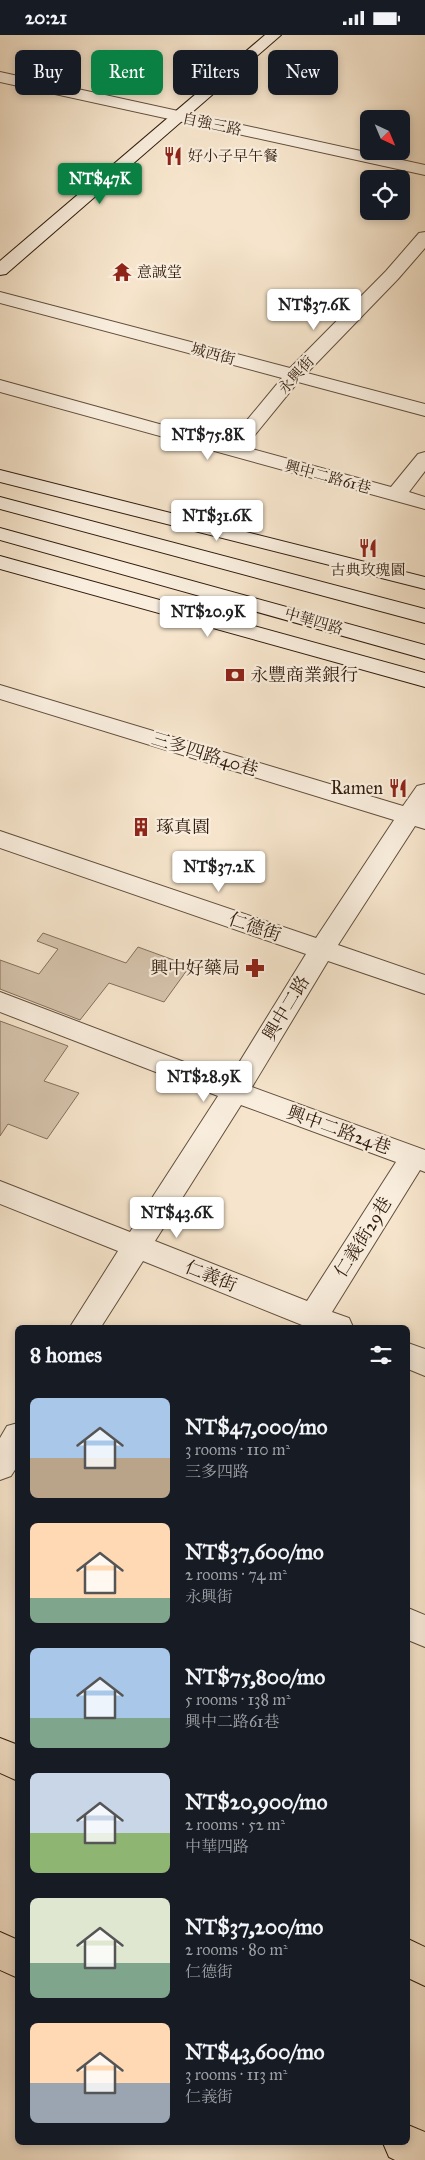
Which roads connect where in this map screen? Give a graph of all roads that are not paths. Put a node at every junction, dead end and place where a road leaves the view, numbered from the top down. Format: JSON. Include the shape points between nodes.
{"nodes":[{"id":1,"x":274,"y":35,"type":"edge"},
{"id":2,"x":7,"y":79,"type":"edge"},
{"id":3,"x":0,"y":91,"type":"edge"},
{"id":4,"x":179,"y":117,"type":"junction"},
{"id":5,"x":425,"y":170,"type":"edge"},
{"id":6,"x":425,"y":237,"type":"edge"},
{"id":7,"x":4,"y":262,"type":"edge"},
{"id":8,"x":0,"y":297,"type":"edge"},
{"id":9,"x":294,"y":375,"type":"junction"},
{"id":10,"x":0,"y":386,"type":"edge"},
{"id":11,"x":425,"y":410,"type":"edge"},
{"id":12,"x":232,"y":450,"type":"junction"},
{"id":13,"x":425,"y":458,"type":"edge"},
{"id":14,"x":0,"y":476,"type":"edge"},
{"id":15,"x":396,"y":495,"type":"junction"},
{"id":16,"x":0,"y":503,"type":"edge"},
{"id":17,"x":425,"y":503,"type":"edge"},
{"id":18,"x":0,"y":534,"type":"edge"},
{"id":19,"x":0,"y":562,"type":"edge"},
{"id":20,"x":425,"y":583,"type":"edge"},
{"id":21,"x":425,"y":616,"type":"edge"},
{"id":22,"x":425,"y":652,"type":"edge"},
{"id":23,"x":425,"y":680,"type":"edge"},
{"id":24,"x":0,"y":692,"type":"edge"},
{"id":25,"x":425,"y":791,"type":"edge"},
{"id":26,"x":417,"y":819,"type":"edge"},
{"id":27,"x":0,"y":839,"type":"edge"},
{"id":28,"x":322,"y":949,"type":"junction"},
{"id":29,"x":425,"y":985,"type":"edge"},
{"id":30,"x":0,"y":1002,"type":"edge"},
{"id":31,"x":235,"y":1092,"type":"junction"},
{"id":32,"x":419,"y":1159,"type":"edge"},
{"id":33,"x":0,"y":1192,"type":"edge"},
{"id":34,"x":136,"y":1246,"type":"junction"},
{"id":35,"x":325,"y":1322,"type":"edge"},
{"id":36,"x":86,"y":1325,"type":"edge"},
{"id":37,"x":410,"y":1357,"type":"edge"},
{"id":38,"x":425,"y":1363,"type":"edge"},
{"id":39,"x":410,"y":1625,"type":"edge"},
{"id":40,"x":425,"y":1631,"type":"edge"},
{"id":41,"x":0,"y":1755,"type":"edge"},
{"id":42,"x":15,"y":1762,"type":"edge"},
{"id":43,"x":0,"y":1951,"type":"edge"},
{"id":44,"x":15,"y":1958,"type":"edge"},
{"id":45,"x":410,"y":1959,"type":"edge"},
{"id":46,"x":425,"y":1967,"type":"edge"},
{"id":47,"x":407,"y":2145,"type":"edge"},
{"id":48,"x":425,"y":2153,"type":"edge"}],
"edges":[{"from":1,"to":4,"type":"street"},
{"from":2,"to":3,"type":"street"},
{"from":2,"to":4,"type":"street","name":"自強三路"},
{"from":4,"to":5,"type":"street","name":"自強三路"},
{"from":4,"to":7,"type":"street"},
{"from":6,"to":9,"type":"street","name":"永興街"},
{"from":8,"to":9,"type":"street","name":"城西街"},
{"from":9,"to":11,"type":"street","name":"城西街"},
{"from":9,"to":12,"type":"street","name":"永興街"},
{"from":10,"to":12,"type":"street","name":"興中二路61巷"},
{"from":12,"to":15,"type":"street","name":"興中二路61巷"},
{"from":13,"to":15,"type":"street"},
{"from":14,"to":20,"type":"street"},
{"from":15,"to":17,"type":"street","name":"興中二路61巷"},
{"from":16,"to":21,"type":"street","name":"中華四路"},
{"from":18,"to":22,"type":"street","name":"中華四路"},
{"from":19,"to":23,"type":"street","name":"中華四路"},
{"from":24,"to":26,"type":"street","name":"三多四路40巷"},
{"from":25,"to":26,"type":"street","name":"興中二路"},
{"from":26,"to":28,"type":"street","name":"興中二路"},
{"from":27,"to":28,"type":"street","name":"仁德街"},
{"from":28,"to":29,"type":"street","name":"仁德街"},
{"from":28,"to":31,"type":"street","name":"興中二路"},
{"from":30,"to":31,"type":"street","name":"興中二路24巷"},
{"from":31,"to":32,"type":"street","name":"興中二路24巷"},
{"from":31,"to":34,"type":"street","name":"興中二路"},
{"from":32,"to":35,"type":"street","name":"仁義街29巷"},
{"from":33,"to":34,"type":"street","name":"仁義街"},
{"from":34,"to":35,"type":"street","name":"仁義街"},
{"from":34,"to":36,"type":"street","name":"興中二路"},
{"from":37,"to":38,"type":"street"},
{"from":39,"to":40,"type":"street"},
{"from":41,"to":42,"type":"main road"},
{"from":43,"to":44,"type":"main road"},
{"from":45,"to":46,"type":"main road"},
{"from":47,"to":48,"type":"main road"}]}
